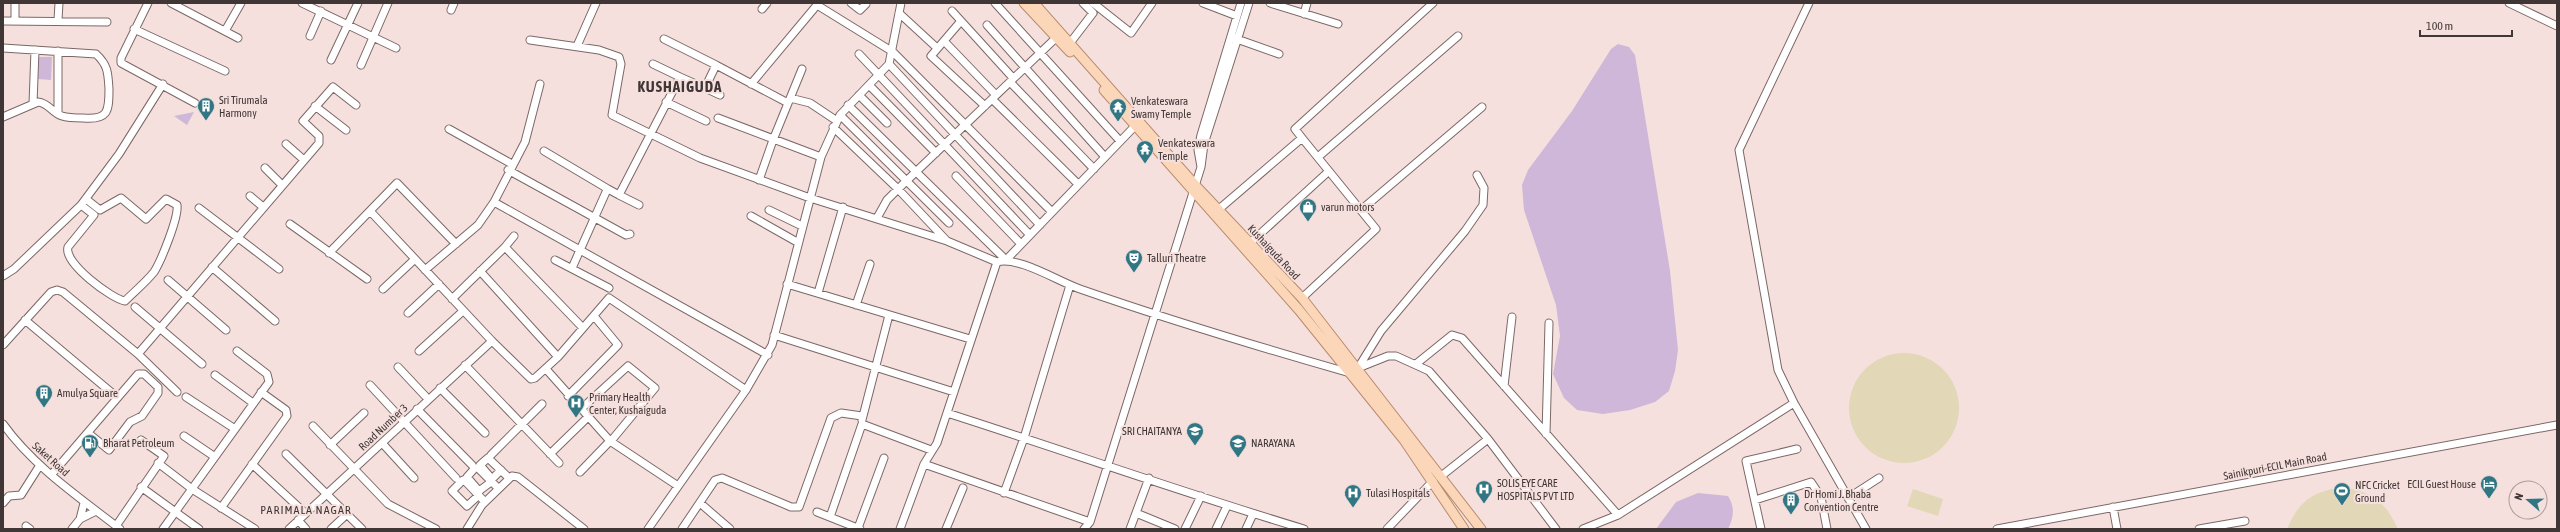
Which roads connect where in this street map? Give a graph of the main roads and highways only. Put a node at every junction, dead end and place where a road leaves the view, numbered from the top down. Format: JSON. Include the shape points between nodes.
{"nodes":[{"id":1,"x":1024,"y":3,"type":"edge"},
{"id":2,"x":1034,"y":3,"type":"edge"},
{"id":3,"x":1058,"y":35,"type":"junction"},
{"id":4,"x":1195,"y":189,"type":"junction"},
{"id":5,"x":1436,"y":479,"type":"junction"},
{"id":6,"x":1464,"y":529,"type":"edge"},
{"id":7,"x":1481,"y":529,"type":"edge"}],
"edges":[{"from":1,"to":3,"type":"main road","name":"Kushaiguda Road"},
{"from":2,"to":3,"type":"main road","name":"Kushaiguda Road"},
{"from":3,"to":4,"type":"main road","name":"Kushaiguda Road","via":[[1135,126]]},
{"from":3,"to":4,"type":"main road","name":"Kushaiguda Road","via":[[1070,43]]},
{"from":4,"to":5,"type":"main road","name":"Kushaiguda Road","via":[[1299,310]]},
{"from":4,"to":5,"type":"main road","name":"Kushaiguda Road","via":[[1302,298],[1358,368]]},
{"from":5,"to":6,"type":"main road","name":"Kushaiguda Road"},
{"from":5,"to":7,"type":"main road","name":"Kushaiguda Road"}]}
